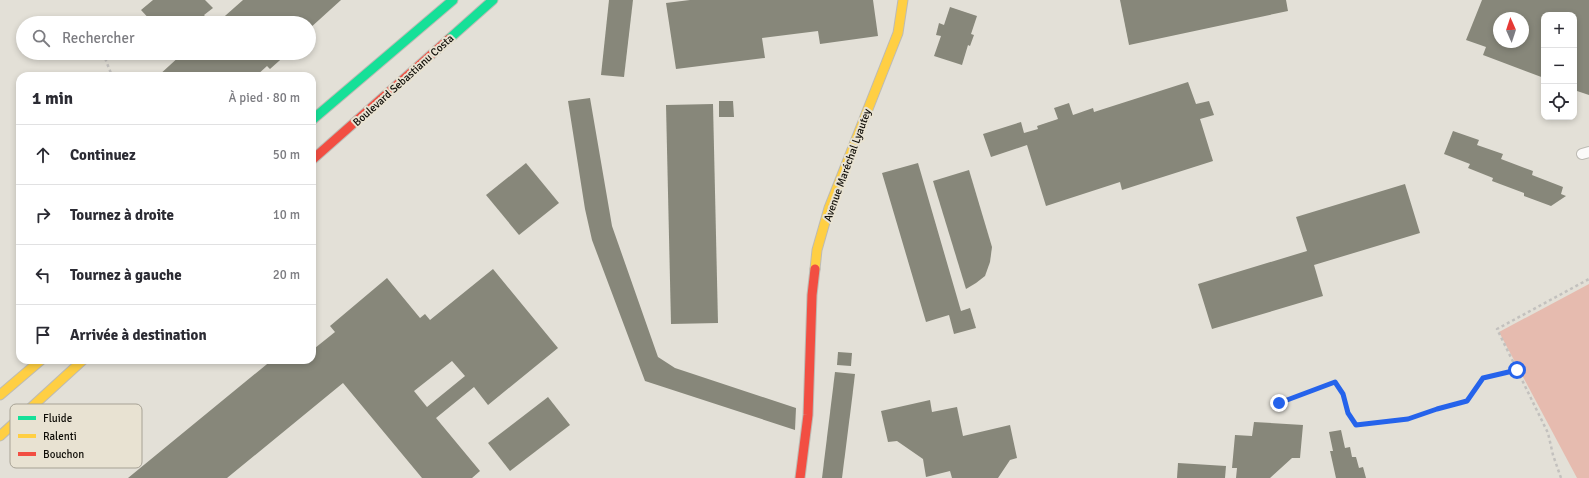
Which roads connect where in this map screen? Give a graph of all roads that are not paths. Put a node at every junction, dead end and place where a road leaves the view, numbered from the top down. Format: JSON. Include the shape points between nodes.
{"nodes":[{"id":1,"x":453,"y":0,"type":"edge"},
{"id":2,"x":493,"y":0,"type":"edge"},
{"id":3,"x":903,"y":0,"type":"edge"},
{"id":4,"x":316,"y":117,"type":"edge"},
{"id":5,"x":316,"y":156,"type":"edge"},
{"id":6,"x":36,"y":364,"type":"edge"},
{"id":7,"x":78,"y":364,"type":"edge"},
{"id":8,"x":0,"y":395,"type":"edge"},
{"id":9,"x":35,"y":404,"type":"edge"},
{"id":10,"x":10,"y":427,"type":"edge"},
{"id":11,"x":0,"y":436,"type":"edge"},
{"id":12,"x":800,"y":478,"type":"edge"}],
"edges":[{"from":1,"to":4,"type":"main road"},
{"from":2,"to":5,"type":"main road","name":"Boulevard Sebastianu Costa"},
{"from":3,"to":12,"type":"main road","name":"Avenue Maréchal Lyautey","via":[[898,33],[829,208],[817,250],[812,295],[808,415]]},
{"from":6,"to":8,"type":"main road"},
{"from":7,"to":9,"type":"main road"},
{"from":10,"to":11,"type":"main road"}]}
